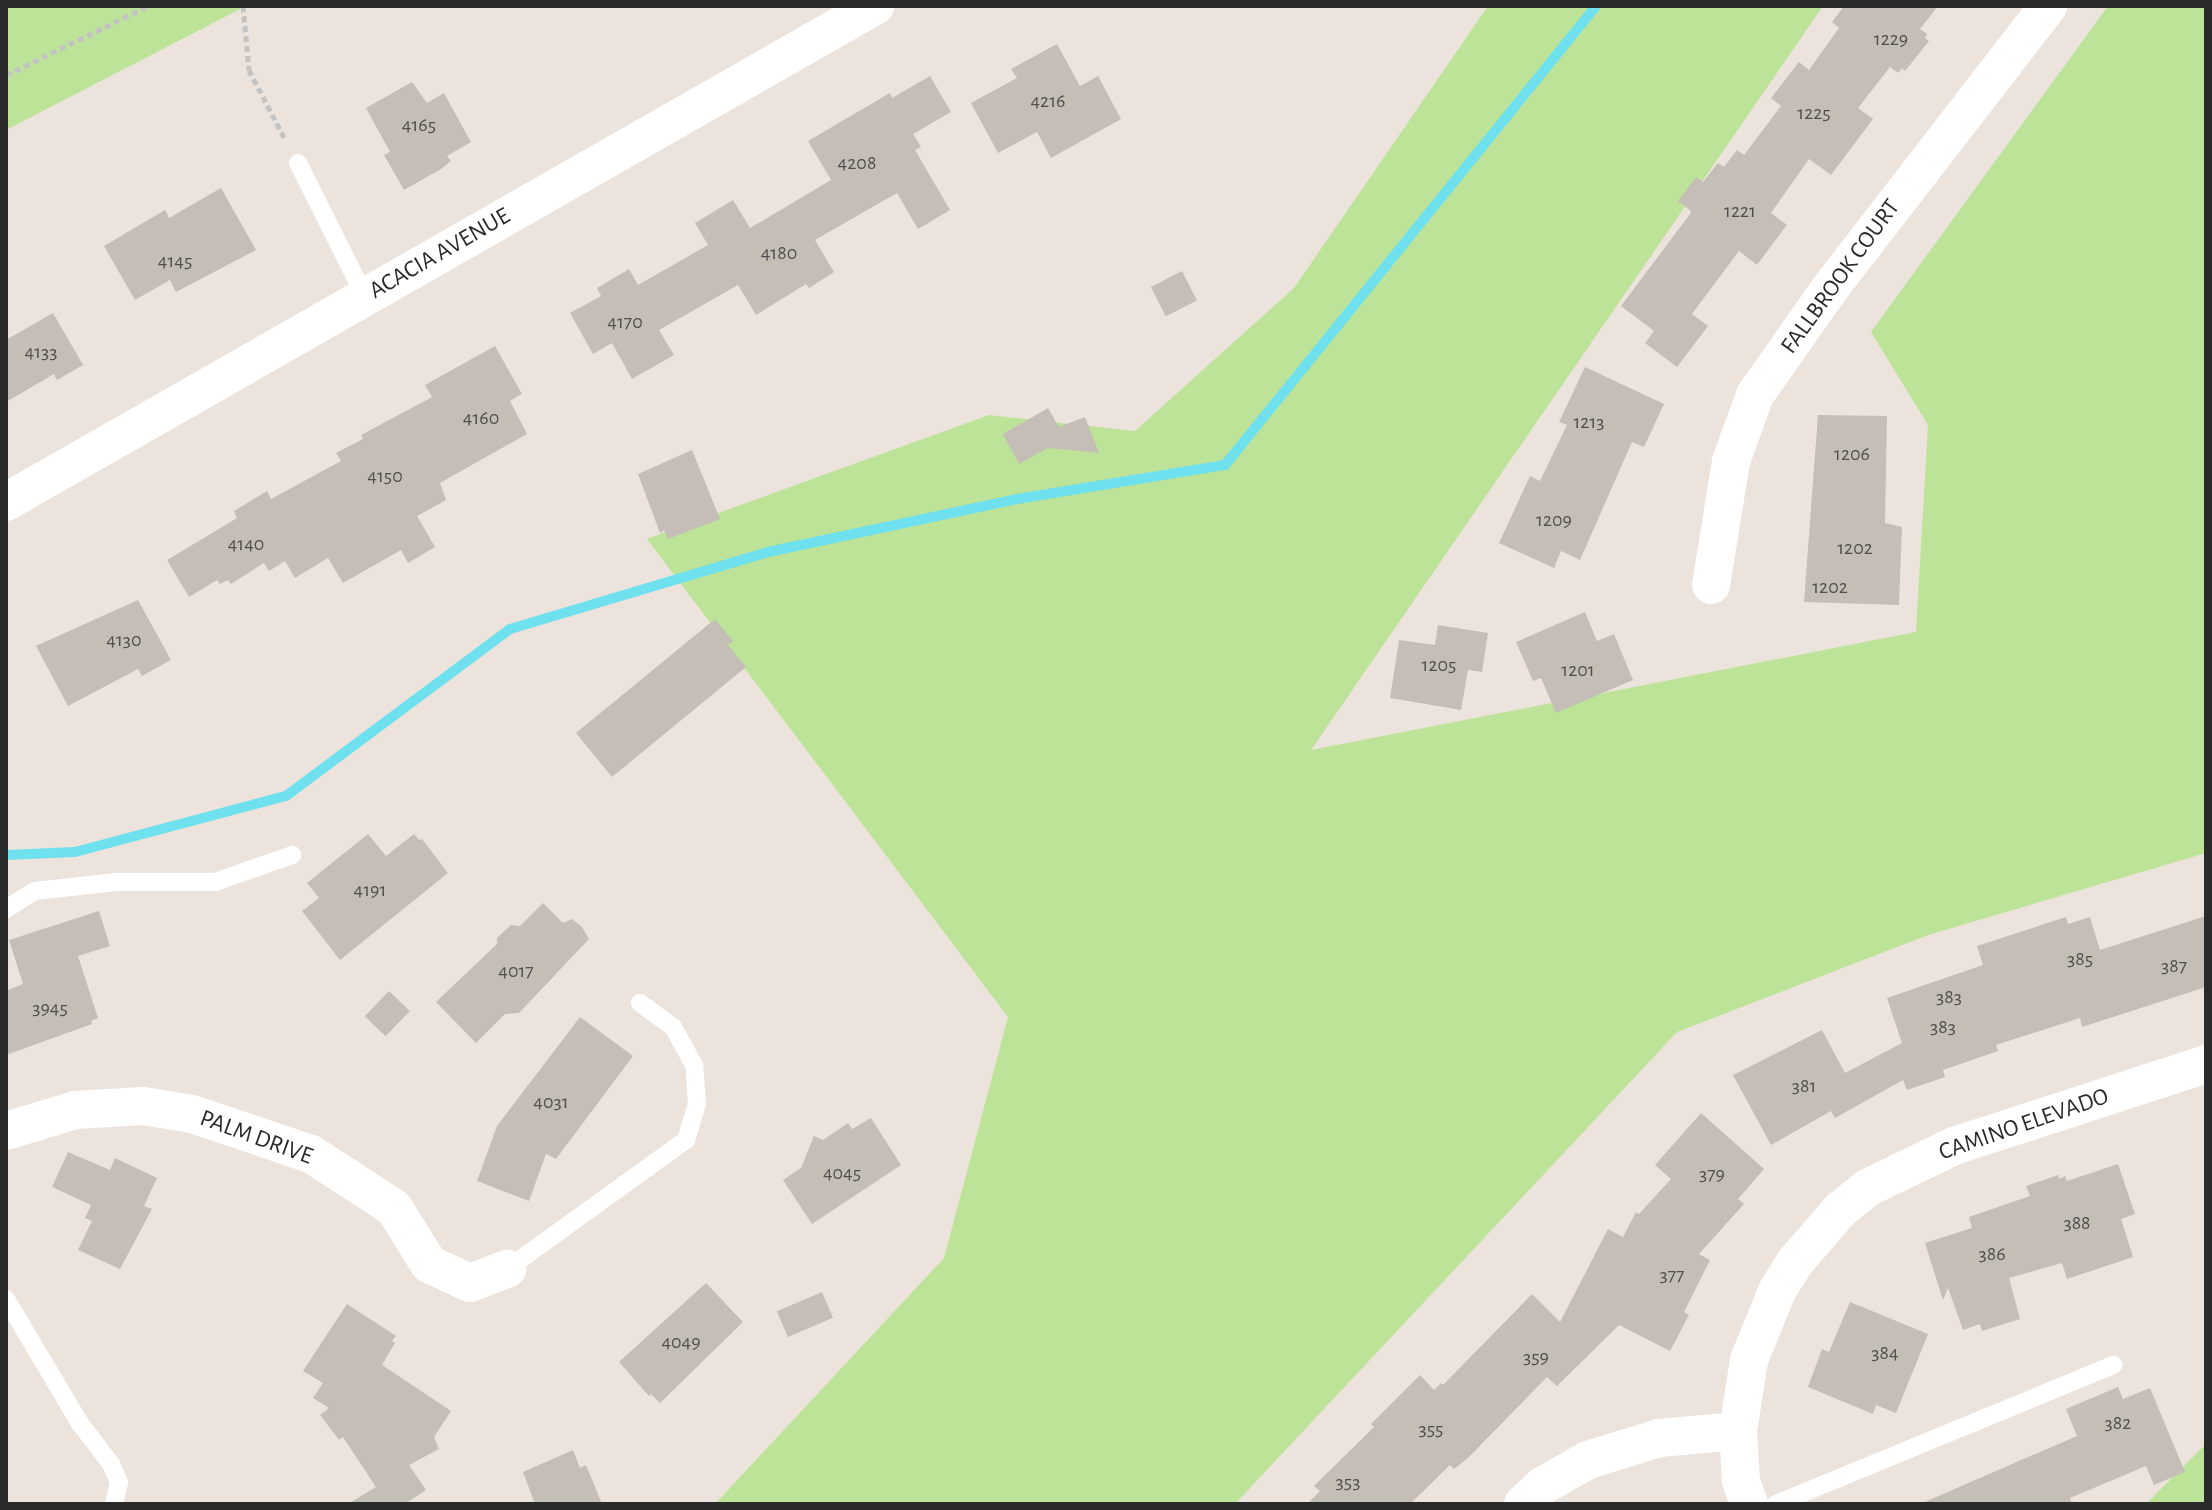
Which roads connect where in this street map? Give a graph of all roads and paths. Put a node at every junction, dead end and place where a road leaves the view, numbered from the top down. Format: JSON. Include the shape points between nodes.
{"nodes":[{"id":1,"x":148,"y":6,"type":"edge"},
{"id":2,"x":243,"y":6,"type":"edge"},
{"id":3,"x":875,"y":6,"type":"edge"},
{"id":4,"x":2048,"y":6,"type":"edge"},
{"id":5,"x":6,"y":75,"type":"edge"},
{"id":6,"x":298,"y":163,"type":"joint"},
{"id":7,"x":365,"y":297,"type":"junction"},
{"id":8,"x":6,"y":502,"type":"edge"},
{"id":9,"x":1711,"y":585,"type":"dead end"},
{"id":10,"x":292,"y":855,"type":"dead end"},
{"id":11,"x":6,"y":909,"type":"edge"},
{"id":12,"x":640,"y":1003,"type":"dead end"},
{"id":13,"x":2206,"y":1064,"type":"edge"},
{"id":14,"x":6,"y":1131,"type":"edge"},
{"id":15,"x":507,"y":1269,"type":"joint"},
{"id":16,"x":6,"y":1299,"type":"edge"},
{"id":17,"x":2114,"y":1365,"type":"dead end"},
{"id":18,"x":1738,"y":1431,"type":"junction"},
{"id":19,"x":114,"y":1504,"type":"edge"},
{"id":20,"x":1523,"y":1504,"type":"edge"},
{"id":21,"x":1749,"y":1504,"type":"edge"},
{"id":22,"x":1776,"y":1504,"type":"edge"}],
"edges":[{"from":1,"to":5,"type":"path"},
{"from":2,"to":6,"type":"path","via":[[249,70]]},
{"from":3,"to":7,"type":"street","name":"ACACIA AVENUE"},
{"from":4,"to":9,"type":"street","name":"FALLBROOK COURT","via":[[1831,287],[1755,395],[1731,461]]},
{"from":6,"to":7,"type":"lane"},
{"from":7,"to":8,"type":"street","name":"ACACIA AVENUE"},
{"from":10,"to":11,"type":"lane","via":[[215,882],[117,882],[35,891]]},
{"from":12,"to":15,"type":"lane","via":[[673,1027],[694,1065],[697,1104],[686,1140]]},
{"from":13,"to":18,"type":"street","name":"CAMINO ELEVADO","via":[[1954,1146],[1867,1188],[1816,1235],[1777,1291],[1749,1360]]},
{"from":14,"to":15,"type":"street","name":"PALM DRIVE","via":[[75,1110],[143,1106],[192,1114],[311,1154],[394,1208],[429,1264],[470,1283]]},
{"from":16,"to":19,"type":"lane","via":[[79,1422],[111,1464],[119,1482]]},
{"from":17,"to":22,"type":"lane"},
{"from":18,"to":20,"type":"street","via":[[1659,1438],[1588,1460],[1542,1486]]},
{"from":18,"to":21,"type":"street","name":"CAMINO ELEVADO","via":[[1741,1481]]}]}
